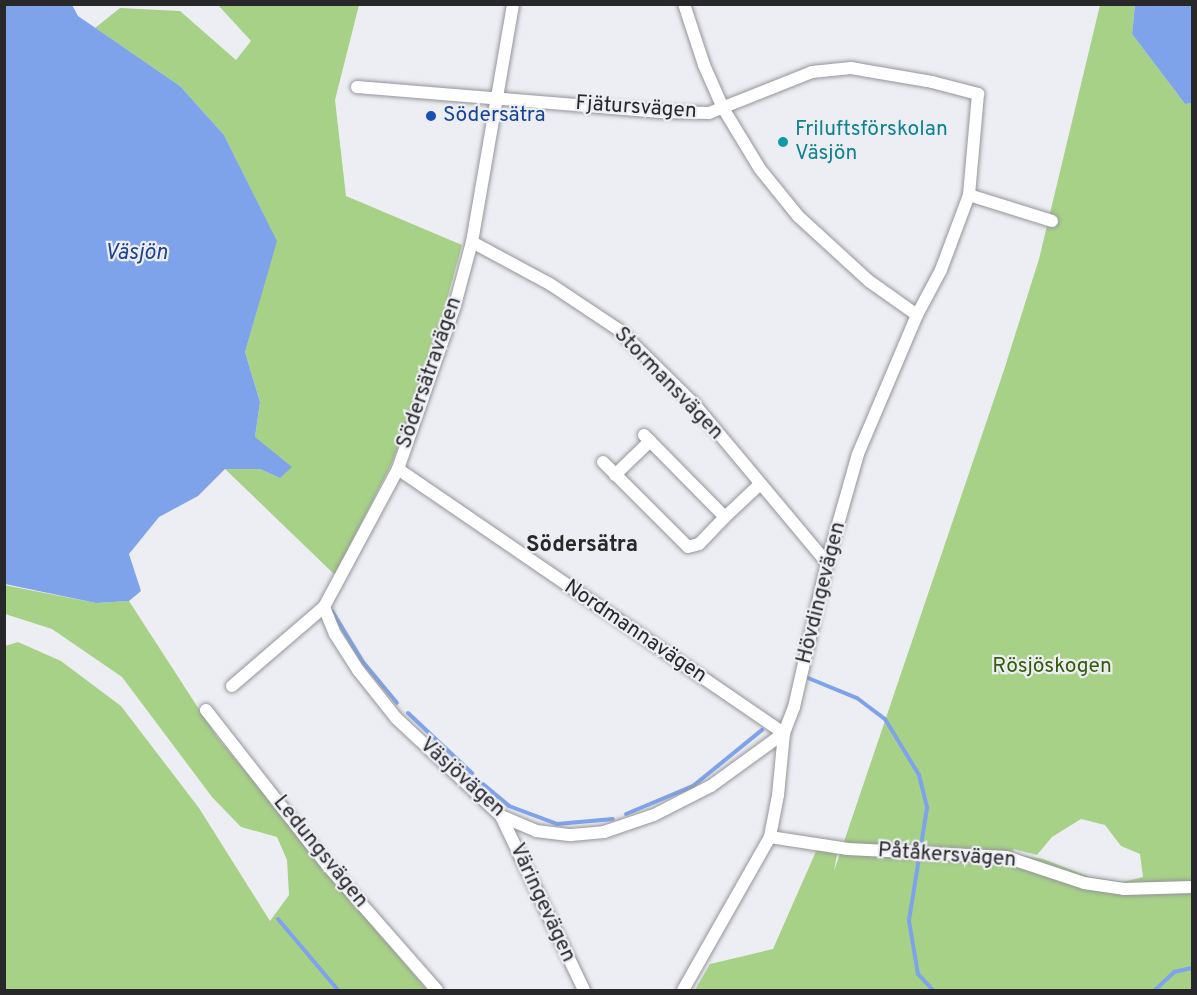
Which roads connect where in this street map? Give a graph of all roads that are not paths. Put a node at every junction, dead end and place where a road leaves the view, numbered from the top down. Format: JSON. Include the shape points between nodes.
{"nodes":[{"id":1,"x":513,"y":4,"type":"edge"},
{"id":2,"x":684,"y":4,"type":"edge"},
{"id":3,"x":357,"y":87,"type":"dead end"},
{"id":4,"x":978,"y":93,"type":"joint"},
{"id":5,"x":498,"y":98,"type":"junction"},
{"id":6,"x":723,"y":108,"type":"junction"},
{"id":7,"x":969,"y":195,"type":"junction"},
{"id":8,"x":1052,"y":221,"type":"dead end"},
{"id":9,"x":472,"y":242,"type":"junction"},
{"id":10,"x":917,"y":315,"type":"junction"},
{"id":11,"x":603,"y":462,"type":"dead end"},
{"id":12,"x":398,"y":469,"type":"junction"},
{"id":13,"x":615,"y":475,"type":"junction"},
{"id":14,"x":760,"y":484,"type":"junction"},
{"id":15,"x":725,"y":517,"type":"junction"},
{"id":16,"x":827,"y":563,"type":"junction"},
{"id":17,"x":324,"y":607,"type":"junction"},
{"id":18,"x":232,"y":686,"type":"dead end"},
{"id":19,"x":206,"y":710,"type":"dead end"},
{"id":20,"x":784,"y":733,"type":"junction"},
{"id":21,"x":501,"y":816,"type":"junction"},
{"id":22,"x":770,"y":837,"type":"junction"},
{"id":23,"x":1192,"y":887,"type":"edge"},
{"id":24,"x":436,"y":990,"type":"edge"},
{"id":25,"x":584,"y":990,"type":"edge"},
{"id":26,"x":682,"y":990,"type":"edge"}],
"edges":[{"from":1,"to":5,"type":"street","name":"Södersätravägen"},
{"from":2,"to":6,"type":"street"},
{"from":3,"to":5,"type":"street","name":"Fjätursvägen"},
{"from":4,"to":6,"type":"street","name":"Fjätursvägen","via":[[851,69],[812,72]]},
{"from":4,"to":7,"type":"street","name":"Hövdingevägen"},
{"from":5,"to":6,"type":"street","name":"Fjätursvägen","via":[[664,112],[708,113]]},
{"from":5,"to":9,"type":"street","name":"Södersätravägen"},
{"from":6,"to":10,"type":"street","via":[[760,169],[798,216],[869,281]]},
{"from":7,"to":8,"type":"street"},
{"from":7,"to":10,"type":"street","name":"Hövdingevägen","via":[[941,270]]},
{"from":9,"to":12,"type":"street","name":"Södersätravägen","via":[[455,305]]},
{"from":9,"to":14,"type":"street","name":"Stormansvägen","via":[[550,284],[619,330],[695,405]]},
{"from":10,"to":16,"type":"street","name":"Hövdingevägen","via":[[858,454]]},
{"from":11,"to":13,"type":"street"},
{"from":12,"to":17,"type":"street","name":"Södersätravägen"},
{"from":12,"to":20,"type":"street","name":"Nordmannavägen"},
{"from":13,"to":15,"type":"street","via":[[688,547],[699,544]]},
{"from":13,"to":15,"type":"street","via":[[647,438]]},
{"from":14,"to":15,"type":"street"},
{"from":14,"to":16,"type":"street","name":"Stormansvägen"},
{"from":16,"to":20,"type":"street","name":"Hövdingevägen","via":[[794,707]]},
{"from":17,"to":18,"type":"street","name":"Södersätravägen"},
{"from":17,"to":21,"type":"street","name":"Väsjövägen","via":[[335,634],[358,670],[396,718]]},
{"from":19,"to":24,"type":"street","name":"Ledungsvägen","via":[[328,866]]},
{"from":20,"to":21,"type":"street","name":"Väsjövägen","via":[[711,786],[654,815],[604,832],[571,835],[536,831]]},
{"from":20,"to":22,"type":"street","name":"Hövdingevägen"},
{"from":21,"to":25,"type":"street","name":"Väringevägen"},
{"from":22,"to":23,"type":"street","name":"Påtåkersvägen","via":[[848,849],[1006,857],[1084,883],[1124,889]]},
{"from":22,"to":26,"type":"street","name":"Hövdingevägen"}]}
